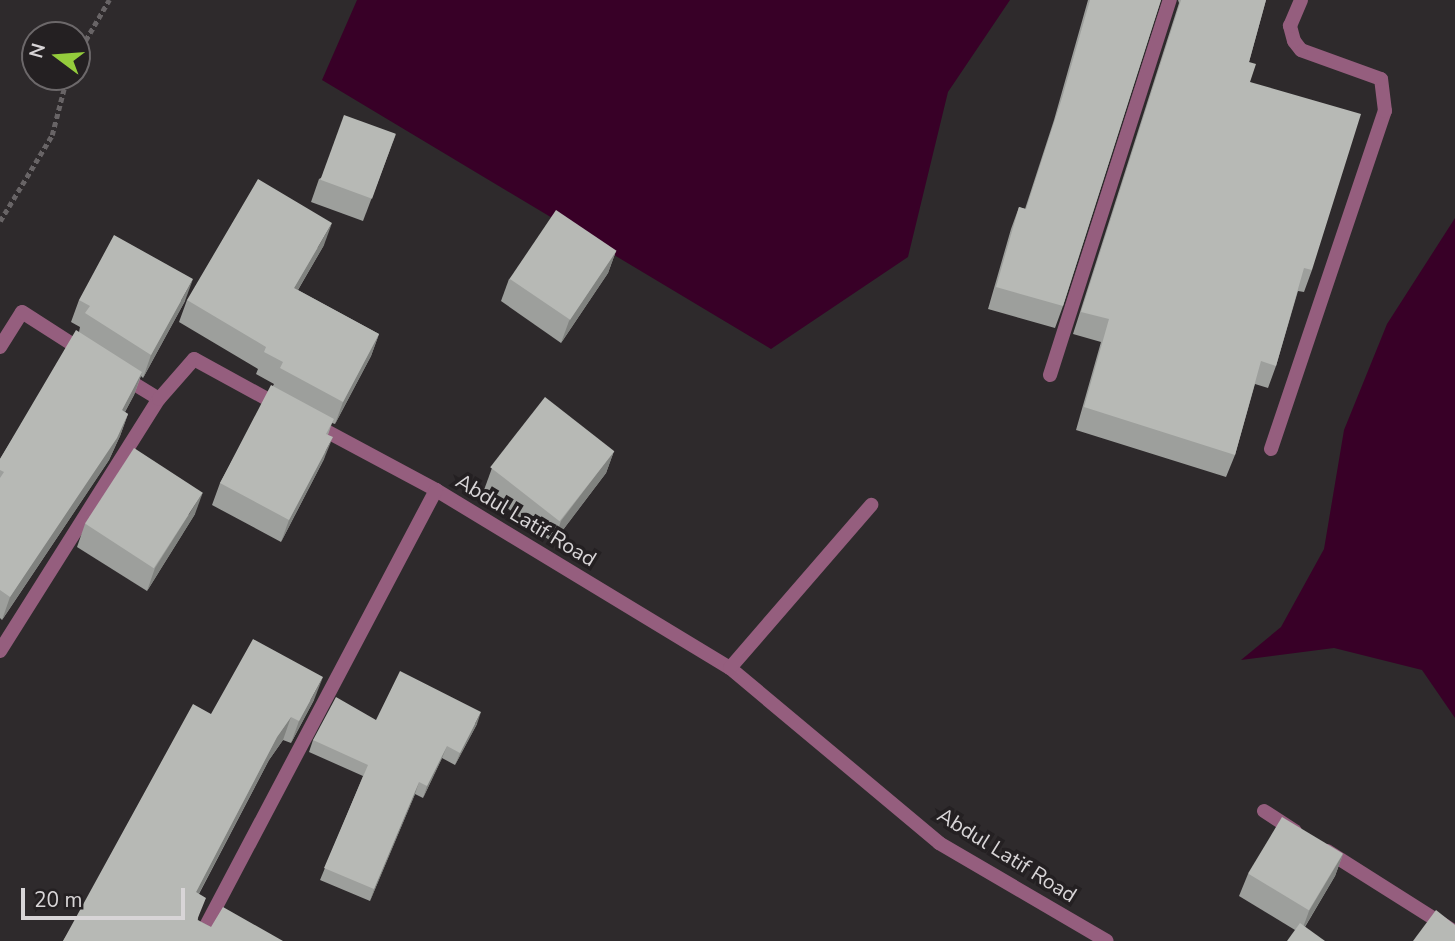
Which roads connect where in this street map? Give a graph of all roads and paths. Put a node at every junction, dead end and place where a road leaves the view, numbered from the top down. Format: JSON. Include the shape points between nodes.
{"nodes":[{"id":1,"x":109,"y":0,"type":"edge"},
{"id":2,"x":1170,"y":0,"type":"edge"},
{"id":3,"x":1301,"y":0,"type":"edge"},
{"id":4,"x":91,"y":31,"type":"edge"},
{"id":5,"x":63,"y":91,"type":"edge"},
{"id":6,"x":0,"y":220,"type":"edge"},
{"id":7,"x":0,"y":347,"type":"edge"},
{"id":8,"x":1050,"y":375,"type":"dead end"},
{"id":9,"x":159,"y":400,"type":"junction"},
{"id":10,"x":1271,"y":449,"type":"dead end"},
{"id":11,"x":436,"y":489,"type":"junction"},
{"id":12,"x":871,"y":505,"type":"dead end"},
{"id":13,"x":0,"y":651,"type":"edge"},
{"id":14,"x":730,"y":668,"type":"junction"},
{"id":15,"x":1264,"y":811,"type":"dead end"},
{"id":16,"x":1455,"y":932,"type":"edge"},
{"id":17,"x":198,"y":941,"type":"edge"},
{"id":18,"x":1107,"y":941,"type":"edge"}],
"edges":[{"from":1,"to":4,"type":"path"},
{"from":2,"to":8,"type":"street"},
{"from":3,"to":10,"type":"street","via":[[1290,26],[1294,41],[1301,50],[1381,79],[1385,111]]},
{"from":5,"to":6,"type":"path","via":[[52,135]]},
{"from":7,"to":9,"type":"street","via":[[22,312]]},
{"from":9,"to":11,"type":"street","name":"Abdul Latif Road","via":[[194,359]]},
{"from":9,"to":13,"type":"street","name":"Abdul Latif Road"},
{"from":11,"to":14,"type":"street","name":"Abdul Latif Road"},
{"from":11,"to":17,"type":"street"},
{"from":12,"to":14,"type":"street"},
{"from":14,"to":18,"type":"street","name":"Abdul Latif Road","via":[[939,843]]},
{"from":15,"to":16,"type":"street"}]}
